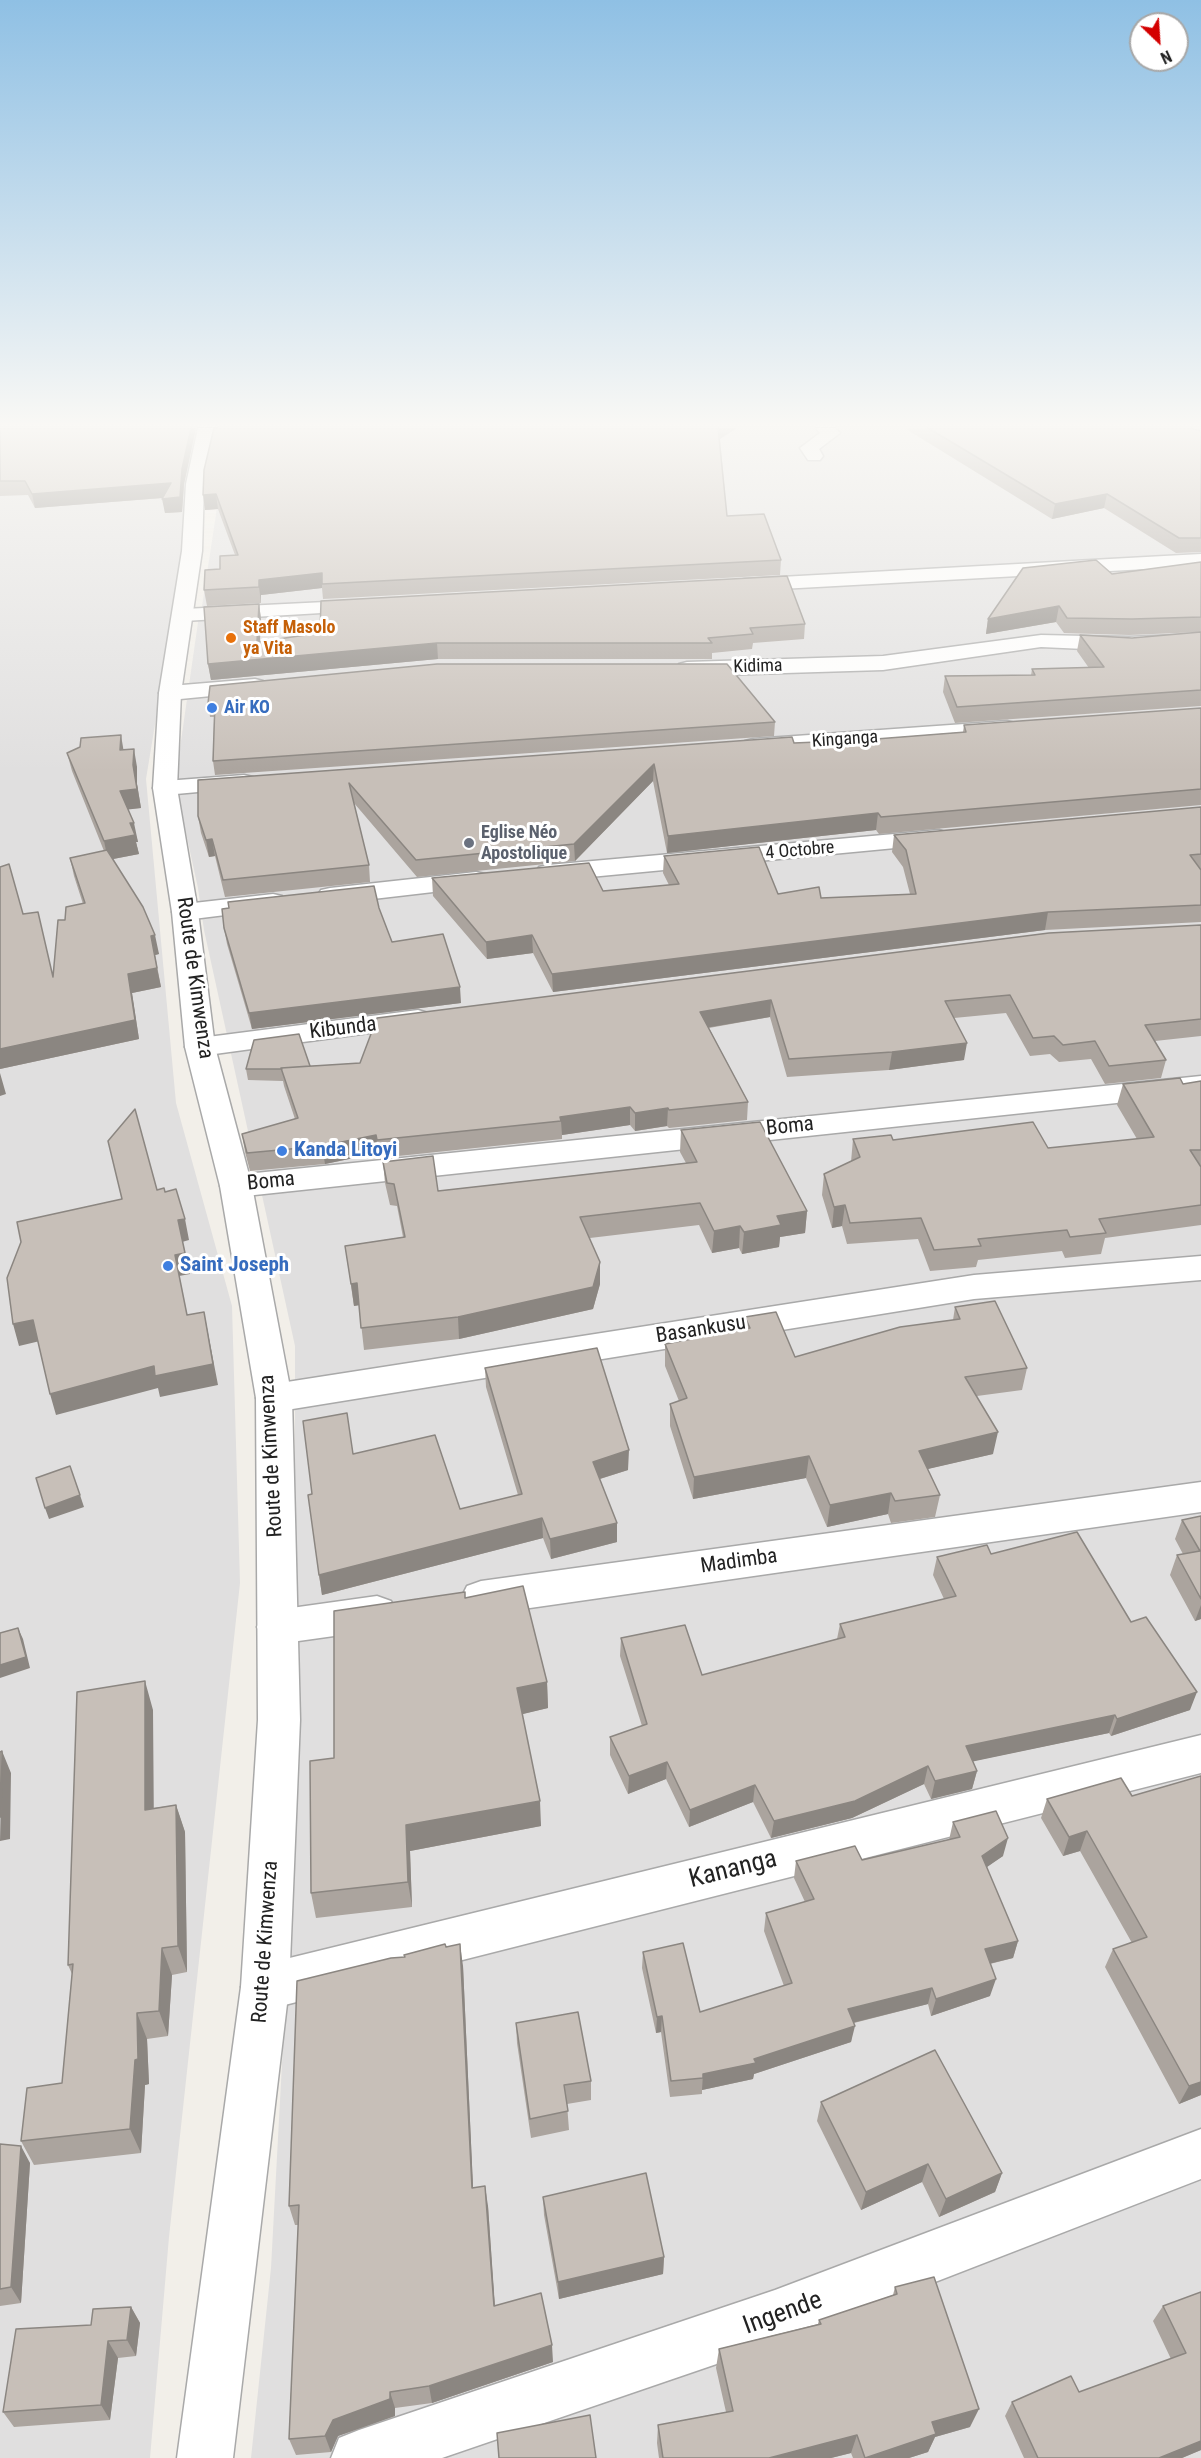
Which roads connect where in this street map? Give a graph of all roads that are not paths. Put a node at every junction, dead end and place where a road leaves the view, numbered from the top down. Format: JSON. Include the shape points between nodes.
{"nodes":[{"id":1,"x":192,"y":543,"type":"edge"},
{"id":2,"x":1201,"y":560,"type":"edge"},
{"id":3,"x":723,"y":586,"type":"edge"},
{"id":4,"x":390,"y":604,"type":"edge"},
{"id":5,"x":184,"y":615,"type":"junction"},
{"id":6,"x":1201,"y":640,"type":"edge"},
{"id":7,"x":661,"y":669,"type":"edge"},
{"id":8,"x":275,"y":684,"type":"edge"},
{"id":9,"x":170,"y":693,"type":"junction"},
{"id":10,"x":1027,"y":727,"type":"edge"},
{"id":11,"x":736,"y":748,"type":"edge"},
{"id":12,"x":270,"y":781,"type":"edge"},
{"id":13,"x":165,"y":788,"type":"junction"},
{"id":14,"x":964,"y":836,"type":"edge"},
{"id":15,"x":185,"y":912,"type":"junction"},
{"id":16,"x":446,"y":1015,"type":"edge"},
{"id":17,"x":200,"y":1047,"type":"junction"},
{"id":18,"x":1201,"y":1085,"type":"edge"},
{"id":19,"x":236,"y":1186,"type":"junction"},
{"id":20,"x":1201,"y":1268,"type":"edge"},
{"id":21,"x":274,"y":1398,"type":"junction"},
{"id":22,"x":1201,"y":1497,"type":"edge"},
{"id":23,"x":277,"y":1627,"type":"junction"},
{"id":24,"x":1201,"y":1754,"type":"edge"},
{"id":25,"x":265,"y":1987,"type":"junction"},
{"id":26,"x":1201,"y":2154,"type":"edge"},
{"id":27,"x":205,"y":2458,"type":"edge"},
{"id":28,"x":359,"y":2458,"type":"edge"}],
"edges":[{"from":1,"to":5,"type":"street","name":"Route de Kimwenza"},
{"from":2,"to":3,"type":"street"},
{"from":4,"to":5,"type":"street"},
{"from":5,"to":9,"type":"street","name":"Route de Kimwenza"},
{"from":6,"to":7,"type":"street","name":"Kidima","via":[[1129,644],[1041,641],[883,663]]},
{"from":8,"to":9,"type":"street"},
{"from":9,"to":13,"type":"street","name":"Route de Kimwenza"},
{"from":10,"to":11,"type":"street","name":"Kinganga"},
{"from":12,"to":13,"type":"street"},
{"from":13,"to":15,"type":"street","name":"Route de Kimwenza"},
{"from":14,"to":15,"type":"street","name":"4 Octobre","via":[[513,876]]},
{"from":15,"to":17,"type":"street","name":"Route de Kimwenza"},
{"from":16,"to":17,"type":"street","name":"Kibunda"},
{"from":17,"to":19,"type":"street","name":"Route de Kimwenza"},
{"from":18,"to":19,"type":"street","name":"Boma"},
{"from":19,"to":21,"type":"street","name":"Route de Kimwenza"},
{"from":20,"to":21,"type":"street","name":"Basankusu","via":[[974,1287]]},
{"from":21,"to":23,"type":"street","name":"Route de Kimwenza"},
{"from":22,"to":23,"type":"street","name":"Madimba"},
{"from":23,"to":25,"type":"street","name":"Route de Kimwenza","via":[[279,1720]]},
{"from":24,"to":25,"type":"street","name":"Kananga"},
{"from":25,"to":27,"type":"street","name":"Route de Kimwenza"},
{"from":26,"to":28,"type":"street","name":"Ingende","via":[[775,2317]]}]}
